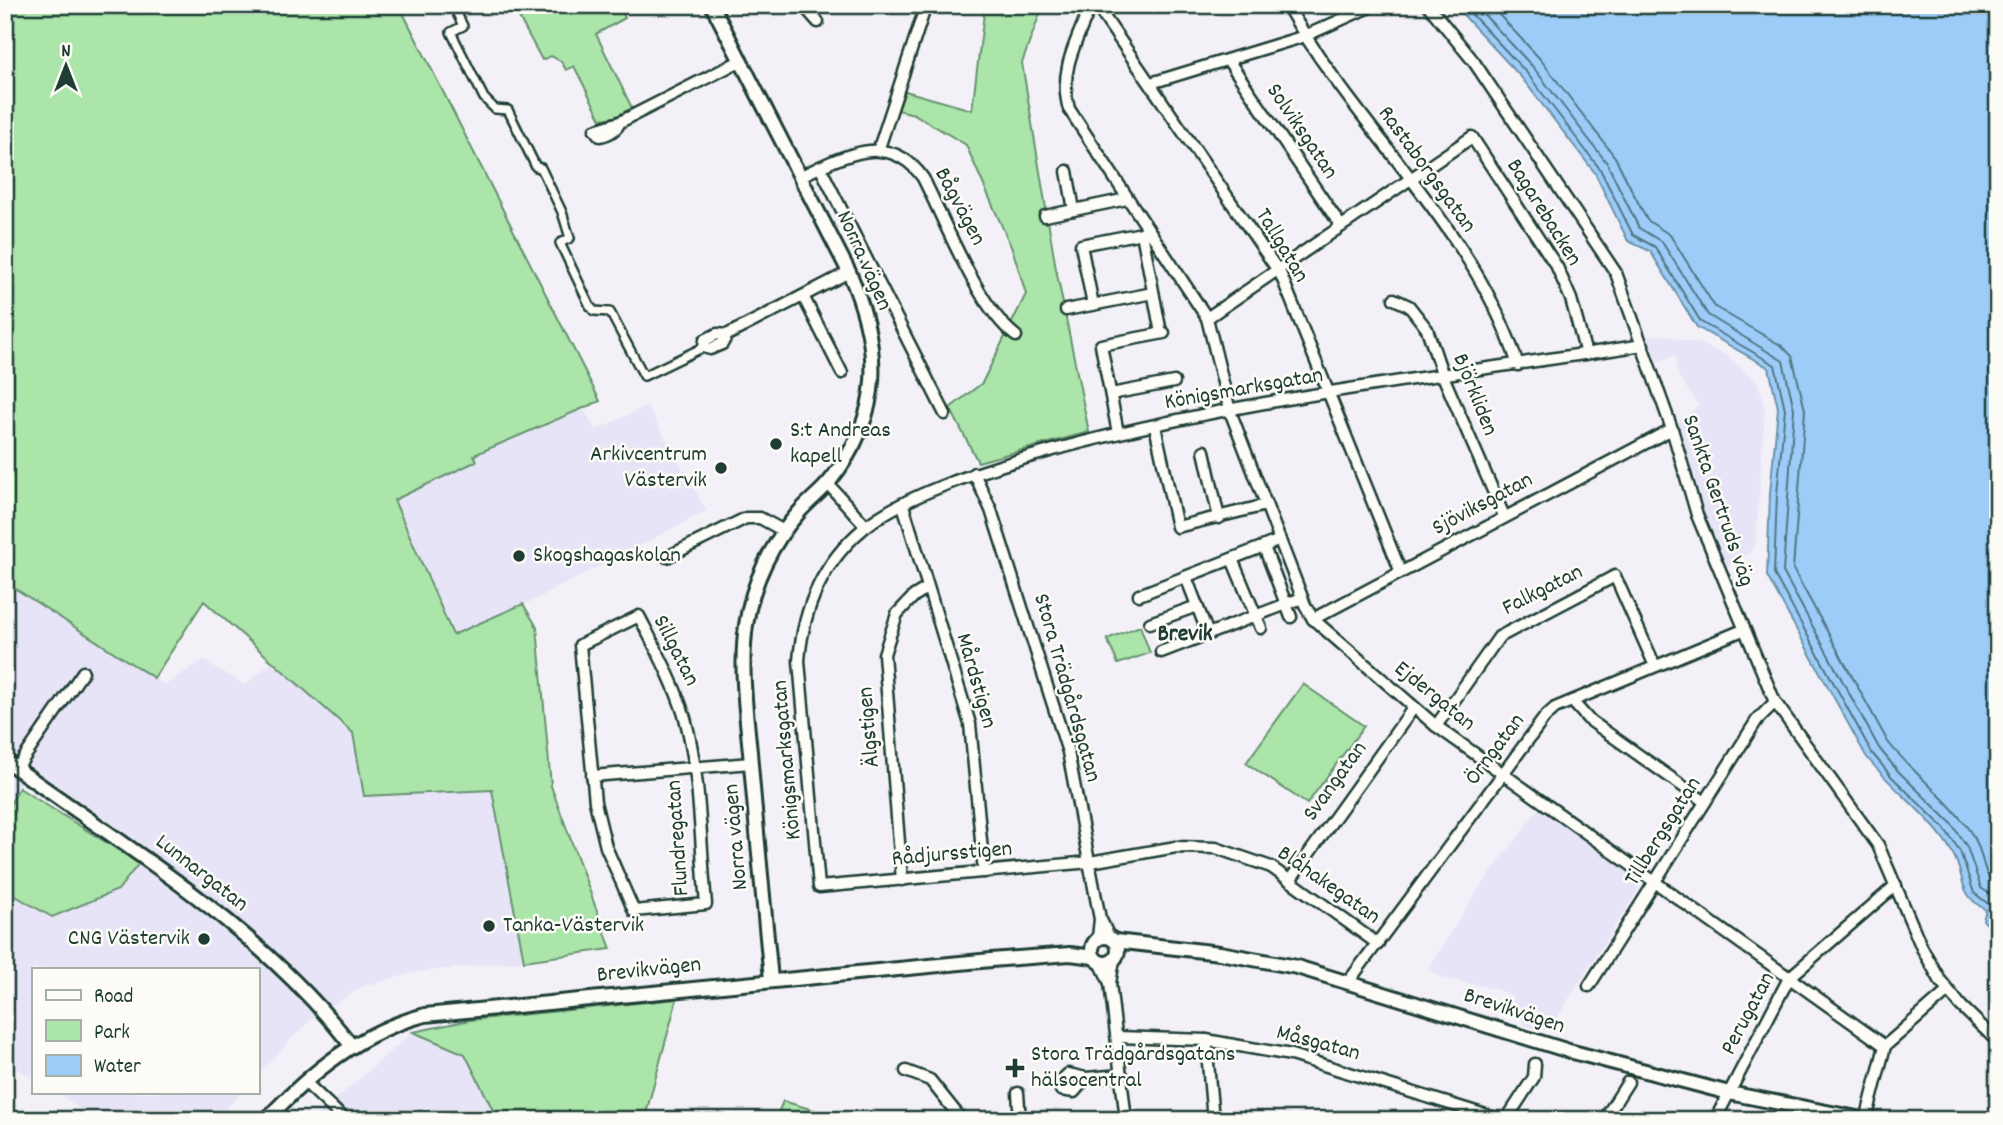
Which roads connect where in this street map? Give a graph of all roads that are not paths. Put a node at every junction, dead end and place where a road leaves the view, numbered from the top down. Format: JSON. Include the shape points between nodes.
{"nodes":[{"id":1,"x":453,"y":5,"type":"edge"},
{"id":2,"x":712,"y":5,"type":"edge"},
{"id":3,"x":803,"y":5,"type":"edge"},
{"id":4,"x":926,"y":5,"type":"edge"},
{"id":5,"x":1091,"y":5,"type":"edge"},
{"id":6,"x":1096,"y":5,"type":"edge"},
{"id":7,"x":1287,"y":5,"type":"edge"},
{"id":8,"x":1374,"y":5,"type":"edge"},
{"id":9,"x":1428,"y":5,"type":"edge"},
{"id":10,"x":818,"y":22,"type":"dead end"},
{"id":11,"x":1305,"y":36,"type":"junction"},
{"id":12,"x":1228,"y":60,"type":"junction"},
{"id":13,"x":740,"y":61,"type":"junction"},
{"id":14,"x":1151,"y":83,"type":"junction"},
{"id":15,"x":620,"y":122,"type":"dead end"},
{"id":16,"x":879,"y":148,"type":"junction"},
{"id":17,"x":820,"y":167,"type":"junction"},
{"id":18,"x":1067,"y":171,"type":"dead end"},
{"id":19,"x":799,"y":177,"type":"junction"},
{"id":20,"x":1411,"y":179,"type":"junction"},
{"id":21,"x":1127,"y":200,"type":"junction"},
{"id":22,"x":1074,"y":211,"type":"junction"},
{"id":23,"x":1045,"y":216,"type":"dead end"},
{"id":24,"x":1341,"y":226,"type":"junction"},
{"id":25,"x":1144,"y":231,"type":"junction"},
{"id":26,"x":1278,"y":270,"type":"junction"},
{"id":27,"x":849,"y":272,"type":"junction"},
{"id":28,"x":1153,"y":293,"type":"junction"},
{"id":29,"x":803,"y":296,"type":"junction"},
{"id":30,"x":1394,"y":299,"type":"dead end"},
{"id":31,"x":1093,"y":305,"type":"junction"},
{"id":32,"x":1066,"y":310,"type":"dead end"},
{"id":33,"x":1207,"y":318,"type":"junction"},
{"id":34,"x":1016,"y":336,"type":"dead end"},
{"id":35,"x":1643,"y":345,"type":"junction"},
{"id":36,"x":704,"y":347,"type":"joint"},
{"id":37,"x":1586,"y":354,"type":"junction"},
{"id":38,"x":1518,"y":365,"type":"junction"},
{"id":39,"x":842,"y":373,"type":"dead end"},
{"id":40,"x":1443,"y":376,"type":"junction"},
{"id":41,"x":1174,"y":382,"type":"dead end"},
{"id":42,"x":1111,"y":394,"type":"junction"},
{"id":43,"x":1330,"y":394,"type":"junction"},
{"id":44,"x":1230,"y":411,"type":"junction"},
{"id":45,"x":945,"y":414,"type":"dead end"},
{"id":46,"x":1155,"y":426,"type":"junction"},
{"id":47,"x":1672,"y":429,"type":"junction"},
{"id":48,"x":1118,"y":433,"type":"junction"},
{"id":49,"x":1205,"y":451,"type":"dead end"},
{"id":50,"x":974,"y":473,"type":"junction"},
{"id":51,"x":828,"y":484,"type":"junction"},
{"id":52,"x":903,"y":505,"type":"junction"},
{"id":53,"x":1266,"y":505,"type":"junction"},
{"id":54,"x":1504,"y":516,"type":"junction"},
{"id":55,"x":1219,"y":518,"type":"junction"},
{"id":56,"x":866,"y":526,"type":"junction"},
{"id":57,"x":785,"y":531,"type":"junction"},
{"id":58,"x":1280,"y":540,"type":"junction"},
{"id":59,"x":1264,"y":547,"type":"junction"},
{"id":60,"x":667,"y":557,"type":"dead end"},
{"id":61,"x":1232,"y":559,"type":"junction"},
{"id":62,"x":1400,"y":570,"type":"junction"},
{"id":63,"x":1186,"y":577,"type":"junction"},
{"id":64,"x":927,"y":588,"type":"junction"},
{"id":65,"x":1139,"y":595,"type":"dead end"},
{"id":66,"x":1302,"y":597,"type":"junction"},
{"id":67,"x":1286,"y":604,"type":"junction"},
{"id":68,"x":1197,"y":606,"type":"junction"},
{"id":69,"x":1255,"y":615,"type":"junction"},
{"id":70,"x":1291,"y":617,"type":"dead end"},
{"id":71,"x":1313,"y":619,"type":"junction"},
{"id":72,"x":1150,"y":623,"type":"dead end"},
{"id":73,"x":1261,"y":628,"type":"dead end"},
{"id":74,"x":1743,"y":629,"type":"junction"},
{"id":75,"x":1208,"y":634,"type":"junction"},
{"id":76,"x":1161,"y":652,"type":"dead end"},
{"id":77,"x":1655,"y":666,"type":"junction"},
{"id":78,"x":83,"y":672,"type":"dead end"},
{"id":79,"x":1572,"y":701,"type":"junction"},
{"id":80,"x":1775,"y":702,"type":"junction"},
{"id":81,"x":1414,"y":707,"type":"junction"},
{"id":82,"x":1436,"y":726,"type":"junction"},
{"id":83,"x":5,"y":760,"type":"edge"},
{"id":84,"x":751,"y":763,"type":"junction"},
{"id":85,"x":17,"y":768,"type":"junction"},
{"id":86,"x":693,"y":768,"type":"junction"},
{"id":87,"x":1502,"y":774,"type":"junction"},
{"id":88,"x":592,"y":776,"type":"junction"},
{"id":89,"x":1706,"y":802,"type":"junction"},
{"id":90,"x":1090,"y":862,"type":"junction"},
{"id":91,"x":984,"y":872,"type":"junction"},
{"id":92,"x":902,"y":880,"type":"junction"},
{"id":93,"x":1290,"y":880,"type":"junction"},
{"id":94,"x":1654,"y":883,"type":"junction"},
{"id":95,"x":1896,"y":885,"type":"junction"},
{"id":96,"x":818,"y":887,"type":"joint"},
{"id":97,"x":1104,"y":940,"type":"junction"},
{"id":98,"x":1378,"y":944,"type":"junction"},
{"id":99,"x":1148,"y":946,"type":"junction"},
{"id":100,"x":1070,"y":954,"type":"junction"},
{"id":101,"x":1115,"y":959,"type":"junction"},
{"id":102,"x":1097,"y":960,"type":"junction"},
{"id":103,"x":1789,"y":978,"type":"junction"},
{"id":104,"x":771,"y":980,"type":"junction"},
{"id":105,"x":1349,"y":981,"type":"junction"},
{"id":106,"x":1111,"y":983,"type":"junction"},
{"id":107,"x":1589,"y":986,"type":"dead end"},
{"id":108,"x":1948,"y":991,"type":"junction"},
{"id":109,"x":1118,"y":1037,"type":"junction"},
{"id":110,"x":1206,"y":1040,"type":"junction"},
{"id":111,"x":1998,"y":1042,"type":"edge"},
{"id":112,"x":351,"y":1045,"type":"junction"},
{"id":113,"x":1885,"y":1046,"type":"junction"},
{"id":114,"x":1535,"y":1064,"type":"dead end"},
{"id":115,"x":906,"y":1071,"type":"dead end"},
{"id":116,"x":1122,"y":1074,"type":"junction"},
{"id":117,"x":1086,"y":1079,"type":"dead end"},
{"id":118,"x":305,"y":1082,"type":"junction"},
{"id":119,"x":1628,"y":1082,"type":"dead end"},
{"id":120,"x":1018,"y":1093,"type":"dead end"},
{"id":121,"x":1729,"y":1093,"type":"junction"},
{"id":122,"x":266,"y":1120,"type":"edge"},
{"id":123,"x":345,"y":1120,"type":"edge"},
{"id":124,"x":962,"y":1120,"type":"edge"},
{"id":125,"x":1020,"y":1120,"type":"edge"},
{"id":126,"x":1126,"y":1120,"type":"edge"},
{"id":127,"x":1213,"y":1120,"type":"edge"},
{"id":128,"x":1504,"y":1120,"type":"edge"},
{"id":129,"x":1604,"y":1120,"type":"edge"},
{"id":130,"x":1715,"y":1120,"type":"edge"},
{"id":131,"x":1866,"y":1120,"type":"edge"}],
"edges":[{"from":1,"to":36,"type":"street","via":[[463,26],[451,32],[484,98],[495,109],[508,110],[562,212],[570,238],[560,243],[590,306],[594,311],[610,312],[644,376]]},
{"from":2,"to":13,"type":"street","name":"Norra vägen"},
{"from":3,"to":10,"type":"street"},
{"from":4,"to":16,"type":"street"},
{"from":5,"to":21,"type":"street","name":"Ejdergatan","via":[[1066,69],[1065,97],[1076,123]]},
{"from":6,"to":14,"type":"street","name":"Tallgatan"},
{"from":7,"to":11,"type":"street","name":"Rastaborgsgatan"},
{"from":8,"to":11,"type":"street"},
{"from":9,"to":35,"type":"street","name":"Sankta Gertruds väg","via":[[1474,62],[1606,257]]},
{"from":11,"to":12,"type":"street"},
{"from":11,"to":20,"type":"street","name":"Rastaborgsgatan"},
{"from":12,"to":14,"type":"street"},
{"from":12,"to":24,"type":"street","name":"Solviksgatan"},
{"from":13,"to":15,"type":"street"},
{"from":13,"to":19,"type":"street","name":"Norra vägen"},
{"from":14,"to":26,"type":"street","name":"Tallgatan"},
{"from":16,"to":17,"type":"street","via":[[856,151]]},
{"from":16,"to":34,"type":"street","name":"Bågvägen","via":[[917,169],[987,304]]},
{"from":17,"to":19,"type":"street"},
{"from":17,"to":45,"type":"street"},
{"from":18,"to":22,"type":"street"},
{"from":19,"to":27,"type":"street","name":"Norra vägen"},
{"from":20,"to":24,"type":"street"},
{"from":20,"to":37,"type":"street","name":"Bagarebacken","via":[[1472,137],[1557,267]]},
{"from":20,"to":38,"type":"street","name":"Rastaborgsgatan","via":[[1495,303]]},
{"from":21,"to":22,"type":"street"},
{"from":21,"to":25,"type":"street","name":"Ejdergatan"},
{"from":22,"to":23,"type":"street"},
{"from":24,"to":26,"type":"street"},
{"from":25,"to":28,"type":"street","name":"Ejdergatan"},
{"from":25,"to":31,"type":"street","via":[[1081,245]]},
{"from":25,"to":33,"type":"street","name":"Ejdergatan"},
{"from":26,"to":33,"type":"street"},
{"from":26,"to":43,"type":"street","name":"Tallgatan"},
{"from":27,"to":29,"type":"street"},
{"from":27,"to":51,"type":"street","name":"Norra vägen","via":[[872,338],[872,394],[861,432]]},
{"from":28,"to":31,"type":"street"},
{"from":28,"to":42,"type":"street","name":"Ejdergatan","via":[[1162,333],[1101,345]]},
{"from":29,"to":36,"type":"street","via":[[727,335],[705,340]]},
{"from":29,"to":39,"type":"street"},
{"from":30,"to":40,"type":"street","name":"Björkliden","via":[[1409,306],[1427,329]]},
{"from":31,"to":32,"type":"street"},
{"from":33,"to":44,"type":"street","name":"Ejdergatan"},
{"from":35,"to":37,"type":"street","name":"Königsmarksgatan"},
{"from":35,"to":47,"type":"street","name":"Sankta Gertruds väg"},
{"from":37,"to":38,"type":"street","name":"Königsmarksgatan"},
{"from":38,"to":40,"type":"street","name":"Königsmarksgatan"},
{"from":40,"to":43,"type":"street","name":"Königsmarksgatan"},
{"from":40,"to":54,"type":"street","name":"Björkliden"},
{"from":41,"to":42,"type":"street"},
{"from":42,"to":48,"type":"street","name":"Ejdergatan"},
{"from":43,"to":44,"type":"street","name":"Königsmarksgatan"},
{"from":43,"to":62,"type":"street","name":"Tallgatan"},
{"from":44,"to":46,"type":"street","name":"Königsmarksgatan"},
{"from":44,"to":53,"type":"street","name":"Ejdergatan"},
{"from":46,"to":48,"type":"street","name":"Königsmarksgatan"},
{"from":46,"to":55,"type":"street","via":[[1177,527]]},
{"from":47,"to":54,"type":"street","name":"Sjöviksgatan"},
{"from":47,"to":74,"type":"street","name":"Sankta Gertruds väg","via":[[1697,515]]},
{"from":48,"to":50,"type":"street","name":"Königsmarksgatan"},
{"from":49,"to":55,"type":"street"},
{"from":50,"to":52,"type":"street","name":"Königsmarksgatan"},
{"from":50,"to":90,"type":"street","name":"Stora Trädgårdsgatan","via":[[991,510],[1068,752]]},
{"from":51,"to":56,"type":"street"},
{"from":51,"to":57,"type":"street","name":"Norra vägen"},
{"from":52,"to":56,"type":"street","name":"Königsmarksgatan"},
{"from":52,"to":64,"type":"street","name":"Mårdstigen"},
{"from":53,"to":55,"type":"street"},
{"from":53,"to":58,"type":"street","name":"Ejdergatan"},
{"from":54,"to":62,"type":"street","name":"Sjöviksgatan"},
{"from":56,"to":96,"type":"street","name":"Königsmarksgatan","via":[[821,577],[800,636]]},
{"from":57,"to":60,"type":"street","via":[[760,518],[746,518]]},
{"from":57,"to":84,"type":"street","name":"Norra vägen","via":[[757,581],[746,625],[743,669]]},
{"from":58,"to":59,"type":"street"},
{"from":58,"to":66,"type":"street","name":"Ejdergatan"},
{"from":59,"to":61,"type":"street"},
{"from":59,"to":67,"type":"street"},
{"from":61,"to":63,"type":"street"},
{"from":61,"to":69,"type":"street"},
{"from":62,"to":71,"type":"street","name":"Sjöviksgatan"},
{"from":63,"to":65,"type":"street"},
{"from":63,"to":68,"type":"street"},
{"from":64,"to":91,"type":"street","name":"Mårdstigen","via":[[970,724]]},
{"from":64,"to":92,"type":"street","name":"Älgstigen","via":[[897,614],[884,654]]},
{"from":66,"to":67,"type":"street"},
{"from":66,"to":71,"type":"street","name":"Ejdergatan"},
{"from":67,"to":69,"type":"street"},
{"from":67,"to":70,"type":"street"},
{"from":68,"to":72,"type":"street"},
{"from":68,"to":75,"type":"street"},
{"from":69,"to":73,"type":"street"},
{"from":69,"to":75,"type":"street"},
{"from":71,"to":81,"type":"street","name":"Ejdergatan"},
{"from":74,"to":77,"type":"street","name":"Örngatan"},
{"from":74,"to":80,"type":"street","name":"Sankta Gertruds väg"},
{"from":75,"to":76,"type":"street"},
{"from":77,"to":79,"type":"street","name":"Örngatan"},
{"from":77,"to":82,"type":"street","name":"Falkgatan","via":[[1615,576],[1499,637]]},
{"from":78,"to":85,"type":"street"},
{"from":79,"to":87,"type":"street","name":"Örngatan","via":[[1545,717]]},
{"from":79,"to":89,"type":"street","via":[[1588,719]]},
{"from":80,"to":89,"type":"street","name":"Tillbergsgatan","via":[[1757,720]]},
{"from":80,"to":95,"type":"street","name":"Sankta Gertruds väg","via":[[1871,835]]},
{"from":81,"to":82,"type":"street","name":"Ejdergatan"},
{"from":81,"to":93,"type":"street","name":"Svangatan"},
{"from":82,"to":87,"type":"street","name":"Ejdergatan"},
{"from":83,"to":85,"type":"street","name":"Lunnargatan"},
{"from":84,"to":86,"type":"street"},
{"from":84,"to":104,"type":"street","name":"Norra vägen"},
{"from":85,"to":112,"type":"street","name":"Lunnargatan","via":[[215,909],[314,999]]},
{"from":86,"to":88,"type":"street"},
{"from":86,"to":88,"type":"street","name":"Flundregatan","via":[[706,904],[634,911],[606,847]]},
{"from":86,"to":88,"type":"street","name":"Sillgatan","via":[[678,697],[639,616],[580,645]]},
{"from":87,"to":94,"type":"street","name":"Ejdergatan"},
{"from":87,"to":98,"type":"street","name":"Örngatan"},
{"from":89,"to":94,"type":"street","name":"Tillbergsgatan"},
{"from":90,"to":91,"type":"street","name":"Rådjursstigen"},
{"from":90,"to":93,"type":"street","name":"Blåhakegatan","via":[[1197,846],[1254,859]]},
{"from":90,"to":97,"type":"street","name":"Stora Trädgårdsgatan"},
{"from":91,"to":92,"type":"street","name":"Rådjursstigen"},
{"from":92,"to":96,"type":"street","name":"Rådjursstigen"},
{"from":93,"to":98,"type":"street","name":"Blåhakegatan"},
{"from":94,"to":103,"type":"street","name":"Ejdergatan"},
{"from":94,"to":107,"type":"street","name":"Tillbergsgatan"},
{"from":95,"to":103,"type":"street","name":"Perugatan"},
{"from":95,"to":108,"type":"street","name":"Sankta Gertruds väg","via":[[1922,948]]},
{"from":97,"to":99,"type":"street","name":"Brevikvägen"},
{"from":97,"to":100,"type":"street","name":"Brevikvägen"},
{"from":97,"to":101,"type":"street","via":[[1118,950]]},
{"from":97,"to":102,"type":"street"},
{"from":98,"to":105,"type":"street","name":"Örngatan"},
{"from":99,"to":101,"type":"street","name":"Brevikvägen"},
{"from":99,"to":105,"type":"street","name":"Brevikvägen","via":[[1260,959]]},
{"from":100,"to":102,"type":"street","name":"Brevikvägen"},
{"from":100,"to":104,"type":"street","name":"Brevikvägen"},
{"from":101,"to":102,"type":"street","name":"Brevikvägen"},
{"from":101,"to":106,"type":"street"},
{"from":102,"to":106,"type":"street"},
{"from":103,"to":113,"type":"street","name":"Ejdergatan"},
{"from":103,"to":121,"type":"street","name":"Perugatan"},
{"from":104,"to":112,"type":"street","name":"Brevikvägen","via":[[432,1014],[384,1028]]},
{"from":105,"to":121,"type":"street","name":"Brevikvägen","via":[[1569,1051]]},
{"from":106,"to":109,"type":"street"},
{"from":108,"to":111,"type":"street","name":"Sankta Gertruds väg"},
{"from":108,"to":113,"type":"street"},
{"from":109,"to":110,"type":"street","name":"Måsgatan"},
{"from":109,"to":116,"type":"street"},
{"from":110,"to":127,"type":"street"},
{"from":110,"to":128,"type":"street","name":"Måsgatan","via":[[1292,1055]]},
{"from":112,"to":118,"type":"street","name":"Brevikvägen"},
{"from":113,"to":131,"type":"street"},
{"from":114,"to":128,"type":"street","via":[[1534,1077]]},
{"from":115,"to":124,"type":"street","via":[[930,1080]]},
{"from":116,"to":117,"type":"street"},
{"from":116,"to":126,"type":"street"},
{"from":118,"to":122,"type":"street","name":"Brevikvägen"},
{"from":118,"to":123,"type":"street"},
{"from":119,"to":129,"type":"street"},
{"from":120,"to":125,"type":"street"},
{"from":121,"to":130,"type":"street","name":"Perugatan"},
{"from":121,"to":131,"type":"street","name":"Brevikvägen"}]}
